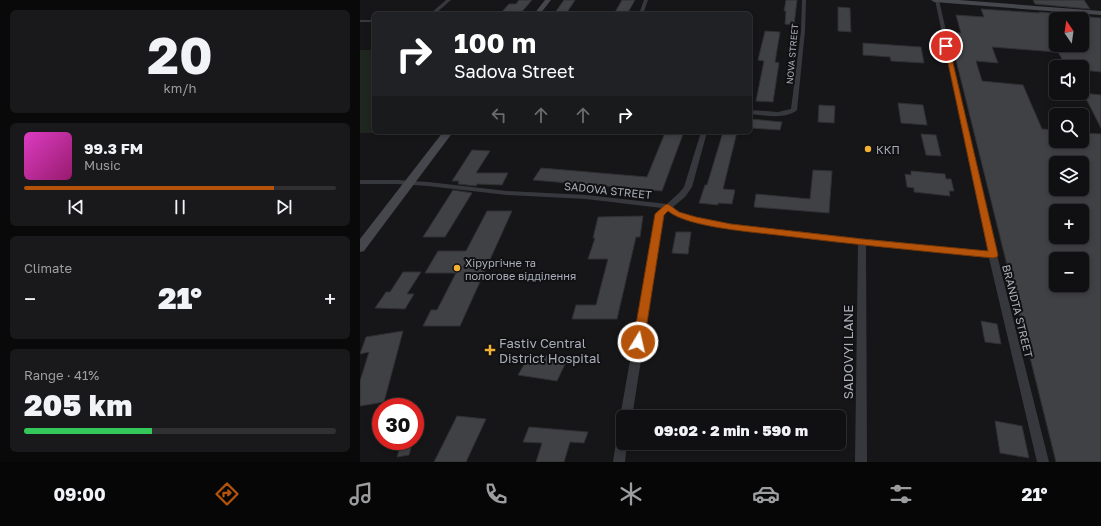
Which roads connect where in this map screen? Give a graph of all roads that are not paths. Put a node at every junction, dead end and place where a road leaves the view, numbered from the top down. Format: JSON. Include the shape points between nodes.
{"nodes":[{"id":1,"x":449,"y":0,"type":"edge"},
{"id":2,"x":548,"y":0,"type":"edge"},
{"id":3,"x":646,"y":0,"type":"edge"},
{"id":4,"x":804,"y":0,"type":"edge"},
{"id":5,"x":936,"y":0,"type":"edge"},
{"id":6,"x":434,"y":12,"type":"edge"},
{"id":7,"x":539,"y":12,"type":"edge"},
{"id":8,"x":642,"y":12,"type":"edge"},
{"id":9,"x":1101,"y":13,"type":"edge"},
{"id":10,"x":360,"y":21,"type":"edge"},
{"id":11,"x":372,"y":21,"type":"edge"},
{"id":12,"x":752,"y":112,"type":"edge"},
{"id":13,"x":447,"y":134,"type":"edge"},
{"id":14,"x":703,"y":134,"type":"edge"},
{"id":15,"x":360,"y":182,"type":"edge"},
{"id":16,"x":410,"y":183,"type":"junction"},
{"id":17,"x":655,"y":205,"type":"junction"},
{"id":18,"x":668,"y":207,"type":"junction"},
{"id":19,"x":862,"y":242,"type":"junction"},
{"id":20,"x":360,"y":248,"type":"edge"},
{"id":21,"x":653,"y":252,"type":"junction"},
{"id":22,"x":993,"y":255,"type":"junction"},
{"id":23,"x":627,"y":410,"type":"edge"},
{"id":24,"x":620,"y":450,"type":"edge"},
{"id":25,"x":618,"y":462,"type":"edge"},
{"id":26,"x":861,"y":462,"type":"edge"},
{"id":27,"x":1043,"y":462,"type":"edge"}],
"edges":[{"from":1,"to":6,"type":"street"},
{"from":2,"to":7,"type":"main road"},
{"from":3,"to":8,"type":"street"},
{"from":4,"to":12,"type":"street","name":"NOVA STREET","via":[[794,110],[778,114]]},
{"from":5,"to":9,"type":"main road"},
{"from":5,"to":22,"type":"street","name":"BRANDTA STREET"},
{"from":10,"to":11,"type":"street"},
{"from":13,"to":16,"type":"main road"},
{"from":14,"to":18,"type":"street","via":[[688,187]]},
{"from":15,"to":16,"type":"street","name":"SADOVA STREET"},
{"from":16,"to":17,"type":"street","name":"SADOVA STREET"},
{"from":16,"to":20,"type":"main road"},
{"from":17,"to":18,"type":"street","name":"SADOVA STREET"},
{"from":17,"to":21,"type":"street"},
{"from":18,"to":19,"type":"street","name":"SADOVA STREET","via":[[676,214],[731,227]]},
{"from":18,"to":21,"type":"street","via":[[660,214]]},
{"from":19,"to":22,"type":"street","name":"SADOVA STREET"},
{"from":19,"to":26,"type":"street","name":"SADOVYI LANE"},
{"from":21,"to":23,"type":"street"},
{"from":22,"to":27,"type":"street","name":"BRANDTA STREET"},
{"from":24,"to":25,"type":"street"}]}
